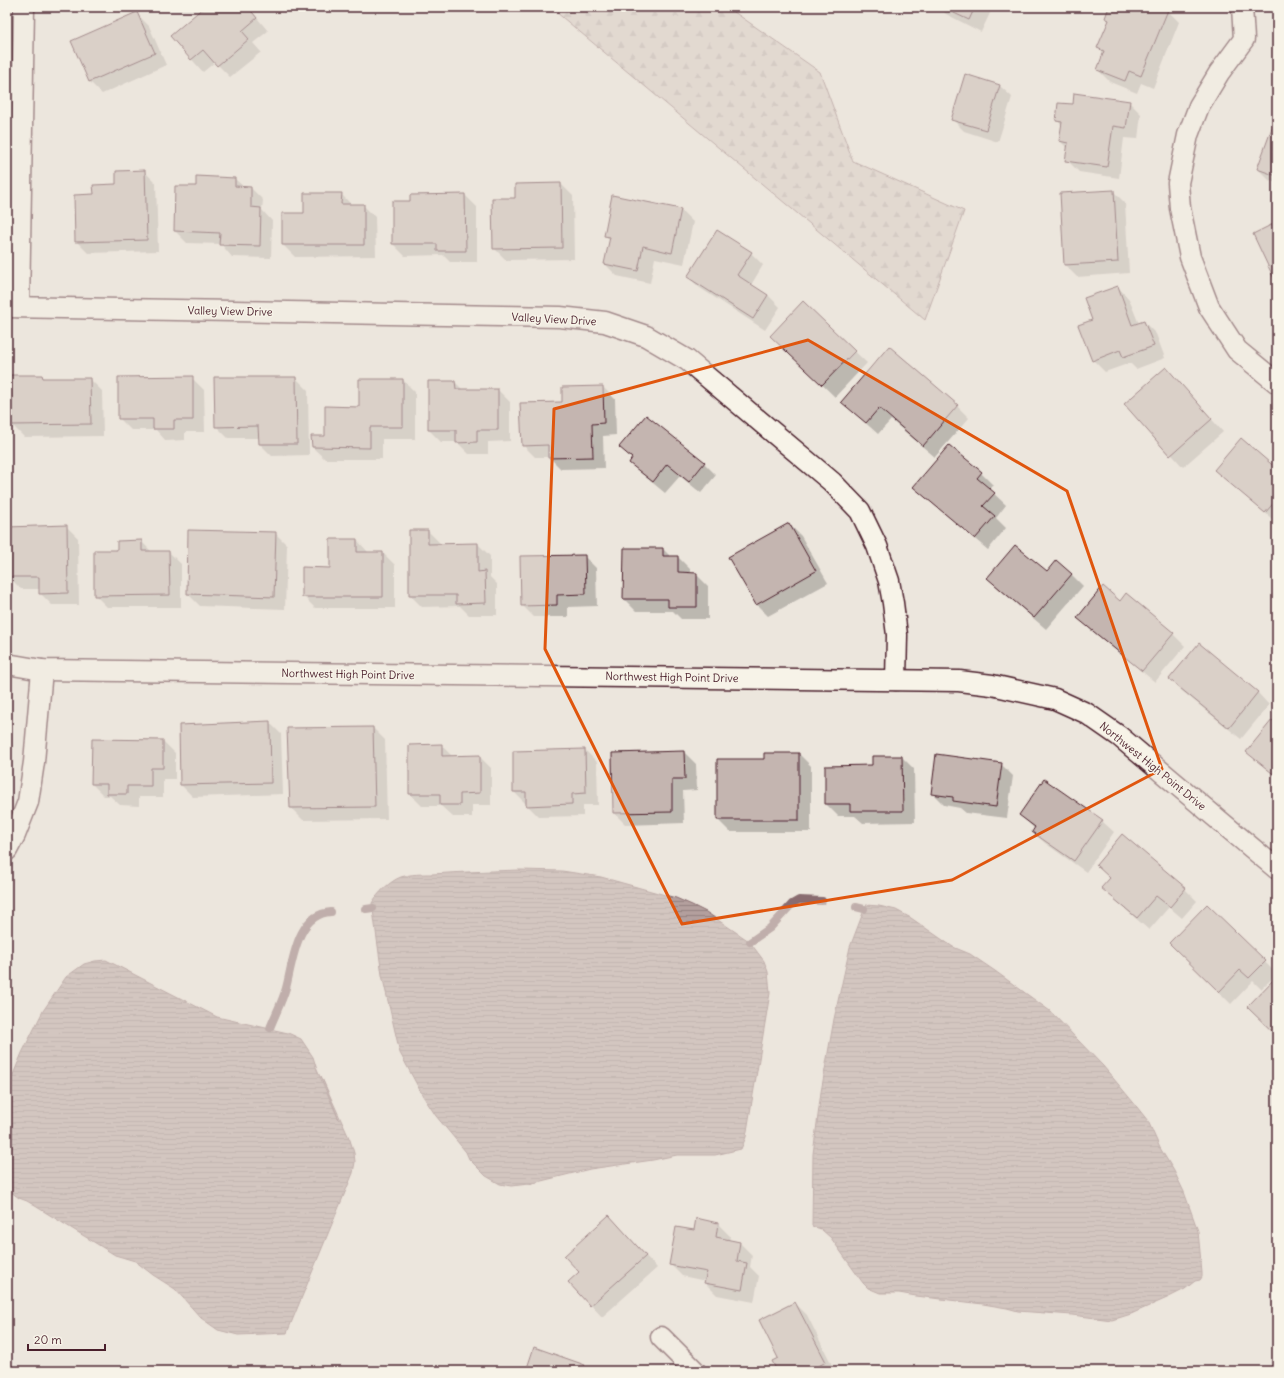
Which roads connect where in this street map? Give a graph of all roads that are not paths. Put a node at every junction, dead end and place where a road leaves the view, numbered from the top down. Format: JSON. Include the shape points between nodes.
{"nodes":[{"id":1,"x":24,"y":7,"type":"edge"},
{"id":2,"x":1242,"y":7,"type":"edge"},
{"id":3,"x":13,"y":307,"type":"edge"},
{"id":4,"x":1277,"y":383,"type":"edge"},
{"id":5,"x":7,"y":664,"type":"edge"},
{"id":6,"x":42,"y":670,"type":"junction"},
{"id":7,"x":896,"y":680,"type":"junction"},
{"id":8,"x":7,"y":850,"type":"edge"},
{"id":9,"x":1277,"y":868,"type":"edge"},
{"id":10,"x":661,"y":1337,"type":"dead end"},
{"id":11,"x":695,"y":1371,"type":"edge"}],
"edges":[{"from":1,"to":3,"type":"street"},
{"from":2,"to":4,"type":"street","via":[[1244,38],[1199,106],[1188,135],[1178,183],[1180,208],[1190,257],[1209,307],[1237,350]]},
{"from":3,"to":7,"type":"street","name":"Valley View Drive","via":[[560,318],[605,322],[646,336],[687,360],[832,482],[860,511],[877,546],[889,581],[897,635]]},
{"from":5,"to":6,"type":"street","name":"Northwest High Point Drive"},
{"from":6,"to":7,"type":"street","name":"Northwest High Point Drive"},
{"from":6,"to":8,"type":"street","via":[[28,802]]},
{"from":7,"to":9,"type":"street","name":"Northwest High Point Drive","via":[[959,681],[992,685],[1055,699],[1086,713],[1119,736]]},
{"from":10,"to":11,"type":"street"}]}
